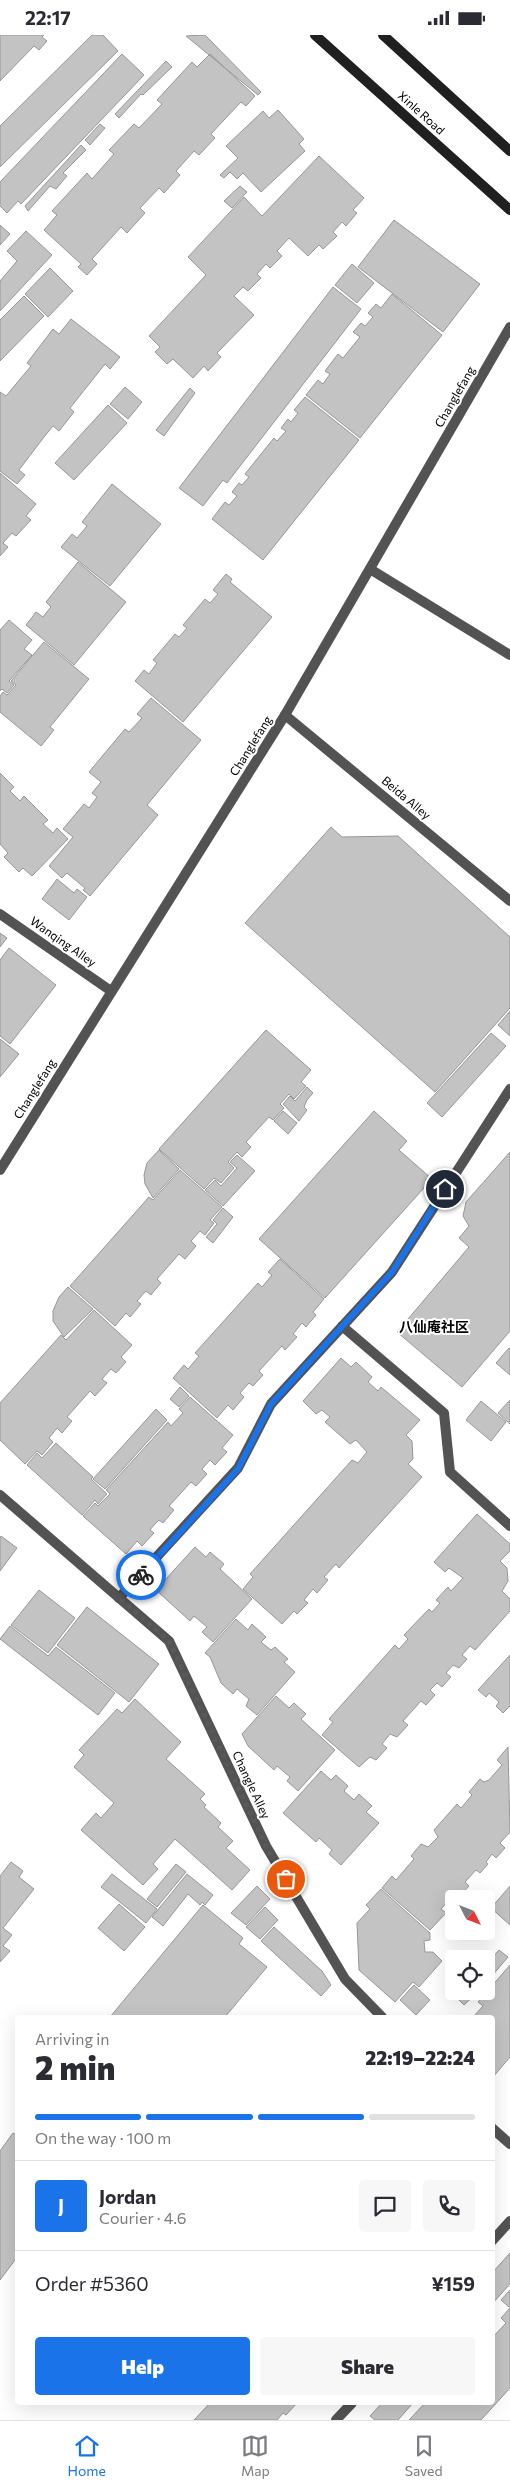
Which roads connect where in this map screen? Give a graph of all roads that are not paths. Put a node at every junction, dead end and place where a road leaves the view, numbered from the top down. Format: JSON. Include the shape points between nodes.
{"nodes":[{"id":1,"x":315,"y":35,"type":"edge"},
{"id":2,"x":383,"y":35,"type":"edge"},
{"id":3,"x":510,"y":151,"type":"edge"},
{"id":4,"x":510,"y":210,"type":"edge"},
{"id":5,"x":510,"y":327,"type":"edge"},
{"id":6,"x":370,"y":569,"type":"junction"},
{"id":7,"x":510,"y":655,"type":"edge"},
{"id":8,"x":285,"y":715,"type":"junction"},
{"id":9,"x":510,"y":901,"type":"edge"},
{"id":10,"x":0,"y":914,"type":"edge"},
{"id":11,"x":111,"y":991,"type":"junction"},
{"id":12,"x":510,"y":1089,"type":"edge"},
{"id":13,"x":0,"y":1170,"type":"edge"},
{"id":14,"x":342,"y":1325,"type":"junction"},
{"id":15,"x":0,"y":1495,"type":"edge"},
{"id":16,"x":510,"y":1526,"type":"edge"},
{"id":17,"x":119,"y":1598,"type":"junction"},
{"id":18,"x":380,"y":2015,"type":"edge"},
{"id":19,"x":495,"y":2131,"type":"edge"},
{"id":20,"x":510,"y":2145,"type":"edge"},
{"id":21,"x":510,"y":2221,"type":"edge"},
{"id":22,"x":495,"y":2238,"type":"edge"},
{"id":23,"x":350,"y":2405,"type":"edge"},
{"id":24,"x":336,"y":2420,"type":"edge"}],
"edges":[{"from":1,"to":4,"type":"main road","name":"Xinle Road"},
{"from":2,"to":3,"type":"main road"},
{"from":5,"to":6,"type":"street","name":"Changlefang"},
{"from":6,"to":7,"type":"street"},
{"from":6,"to":8,"type":"street","name":"Changlefang"},
{"from":8,"to":9,"type":"street","name":"Beida Alley"},
{"from":8,"to":11,"type":"street","name":"Changlefang"},
{"from":10,"to":11,"type":"street","name":"Wanqing Alley"},
{"from":11,"to":13,"type":"street","name":"Changlefang"},
{"from":12,"to":14,"type":"street","via":[[392,1272]]},
{"from":14,"to":16,"type":"street","via":[[444,1413],[450,1472]]},
{"from":14,"to":17,"type":"street","via":[[271,1404],[238,1469]]},
{"from":15,"to":17,"type":"street","name":"Changle Alley"},
{"from":17,"to":18,"type":"street","name":"Changle Alley","via":[[169,1641],[266,1846],[345,1979]]},
{"from":19,"to":20,"type":"street"},
{"from":21,"to":22,"type":"street"},
{"from":23,"to":24,"type":"street"}]}
